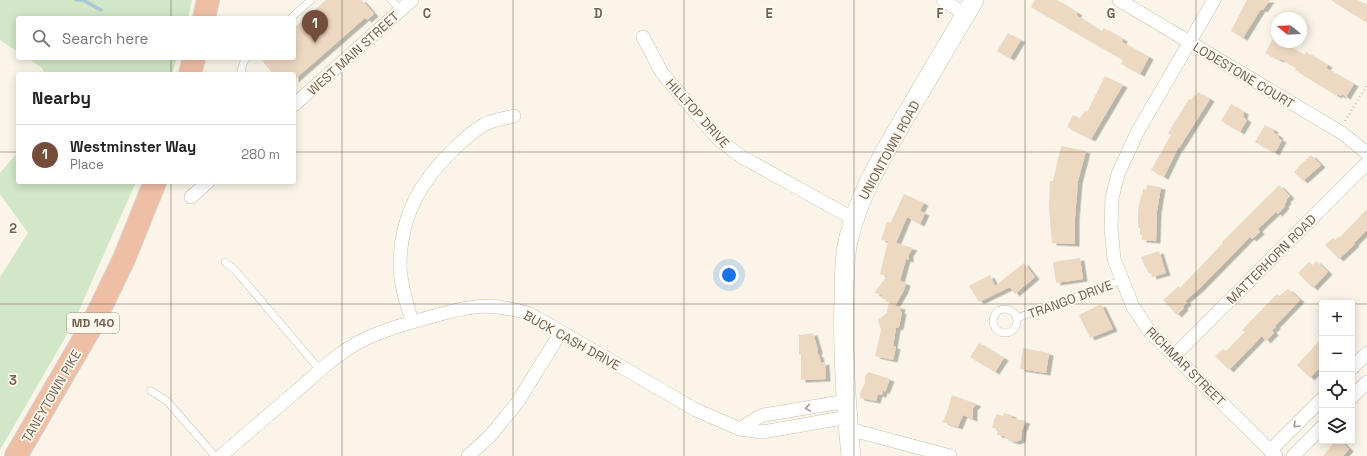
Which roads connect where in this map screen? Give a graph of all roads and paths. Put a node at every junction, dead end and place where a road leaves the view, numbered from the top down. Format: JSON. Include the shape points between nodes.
{"nodes":[{"id":1,"x":208,"y":0,"type":"edge"},
{"id":2,"x":311,"y":0,"type":"edge"},
{"id":3,"x":391,"y":0,"type":"edge"},
{"id":4,"x":412,"y":0,"type":"edge"},
{"id":5,"x":943,"y":0,"type":"edge"},
{"id":6,"x":1119,"y":0,"type":"edge"},
{"id":7,"x":1214,"y":0,"type":"edge"},
{"id":8,"x":970,"y":7,"type":"edge"},
{"id":9,"x":400,"y":10,"type":"junction"},
{"id":10,"x":204,"y":16,"type":"edge"},
{"id":11,"x":293,"y":16,"type":"edge"},
{"id":12,"x":643,"y":37,"type":"dead end"},
{"id":13,"x":1189,"y":42,"type":"junction"},
{"id":14,"x":194,"y":60,"type":"edge"},
{"id":15,"x":245,"y":60,"type":"edge"},
{"id":16,"x":190,"y":72,"type":"edge"},
{"id":17,"x":242,"y":72,"type":"edge"},
{"id":18,"x":1367,"y":85,"type":"edge"},
{"id":19,"x":296,"y":103,"type":"edge"},
{"id":20,"x":514,"y":116,"type":"dead end"},
{"id":21,"x":1345,"y":121,"type":"dead end"},
{"id":22,"x":1367,"y":153,"type":"edge"},
{"id":23,"x":1367,"y":163,"type":"edge"},
{"id":24,"x":154,"y":184,"type":"edge"},
{"id":25,"x":206,"y":184,"type":"edge"},
{"id":26,"x":191,"y":197,"type":"dead end"},
{"id":27,"x":854,"y":219,"type":"junction"},
{"id":28,"x":225,"y":262,"type":"dead end"},
{"id":29,"x":1123,"y":280,"type":"junction"},
{"id":30,"x":1018,"y":318,"type":"dead end"},
{"id":31,"x":412,"y":322,"type":"junction"},
{"id":32,"x":561,"y":332,"type":"junction"},
{"id":33,"x":1367,"y":353,"type":"edge"},
{"id":34,"x":1175,"y":356,"type":"junction"},
{"id":35,"x":1355,"y":365,"type":"edge"},
{"id":36,"x":320,"y":370,"type":"junction"},
{"id":37,"x":1367,"y":382,"type":"edge"},
{"id":38,"x":151,"y":391,"type":"dead end"},
{"id":39,"x":1355,"y":394,"type":"edge"},
{"id":40,"x":1319,"y":402,"type":"edge"},
{"id":41,"x":848,"y":416,"type":"junction"},
{"id":42,"x":1319,"y":430,"type":"edge"},
{"id":43,"x":1273,"y":453,"type":"edge"},
{"id":44,"x":16,"y":456,"type":"edge"},
{"id":45,"x":215,"y":456,"type":"edge"},
{"id":46,"x":221,"y":456,"type":"edge"},
{"id":47,"x":468,"y":456,"type":"edge"},
{"id":48,"x":852,"y":456,"type":"edge"},
{"id":49,"x":950,"y":456,"type":"edge"},
{"id":50,"x":1293,"y":456,"type":"edge"}],
"edges":[{"from":1,"to":10,"type":"highway"},
{"from":2,"to":11,"type":"lane"},
{"from":3,"to":9,"type":"lane"},
{"from":4,"to":9,"type":"street","name":"WEST MAIN STREET"},
{"from":5,"to":8,"type":"street"},
{"from":6,"to":13,"type":"street","name":"LODESTONE COURT"},
{"from":7,"to":13,"type":"street","name":"RICHMAR STREET"},
{"from":8,"to":27,"type":"main road","name":"UNIONTOWN ROAD","via":[[878,164],[860,200]]},
{"from":9,"to":19,"type":"street","name":"WEST MAIN STREET"},
{"from":12,"to":27,"type":"street","name":"HILLTOP DRIVE","via":[[662,72],[718,139],[742,157]]},
{"from":13,"to":22,"type":"street","name":"LODESTONE COURT","via":[[1342,133]]},
{"from":13,"to":29,"type":"street","name":"RICHMAR STREET","via":[[1138,131],[1118,174],[1112,198],[1111,227],[1114,259]]},
{"from":14,"to":16,"type":"highway"},
{"from":15,"to":17,"type":"lane"},
{"from":18,"to":21,"type":"path"},
{"from":20,"to":31,"type":"street","via":[[491,122],[466,138],[437,166],[417,195],[406,223],[400,252],[402,283]]},
{"from":23,"to":34,"type":"street","name":"MATTERHORN ROAD"},
{"from":24,"to":44,"type":"highway","name":"TANEYTOWN PIKE","number":"MD 140","via":[[124,259],[92,325]]},
{"from":25,"to":26,"type":"street"},
{"from":27,"to":41,"type":"main road","name":"UNIONTOWN ROAD","via":[[848,243],[844,293],[844,355]]},
{"from":28,"to":36,"type":"lane","via":[[235,270]]},
{"from":29,"to":30,"type":"lane","name":"TRANGO DRIVE"},
{"from":29,"to":34,"type":"street","name":"RICHMAR STREET","via":[[1133,307],[1150,332]]},
{"from":31,"to":32,"type":"street","name":"BUCK CASH DRIVE","via":[[449,311],[485,305],[530,314]]},
{"from":31,"to":36,"type":"street","name":"BUCK CASH DRIVE","via":[[358,343]]},
{"from":32,"to":41,"type":"street","name":"BUCK CASH DRIVE","via":[[696,410],[740,429],[764,416]]},
{"from":32,"to":47,"type":"street","via":[[517,403],[490,436]]},
{"from":33,"to":35,"type":"street"},
{"from":34,"to":43,"type":"street","name":"RICHMAR STREET"},
{"from":36,"to":46,"type":"street","name":"BUCK CASH DRIVE"},
{"from":37,"to":39,"type":"street"},
{"from":38,"to":45,"type":"lane","via":[[167,401]]},
{"from":40,"to":43,"type":"street","one_way":true},
{"from":41,"to":48,"type":"main road","name":"UNIONTOWN ROAD"},
{"from":41,"to":49,"type":"street"},
{"from":42,"to":50,"type":"street"}]}
